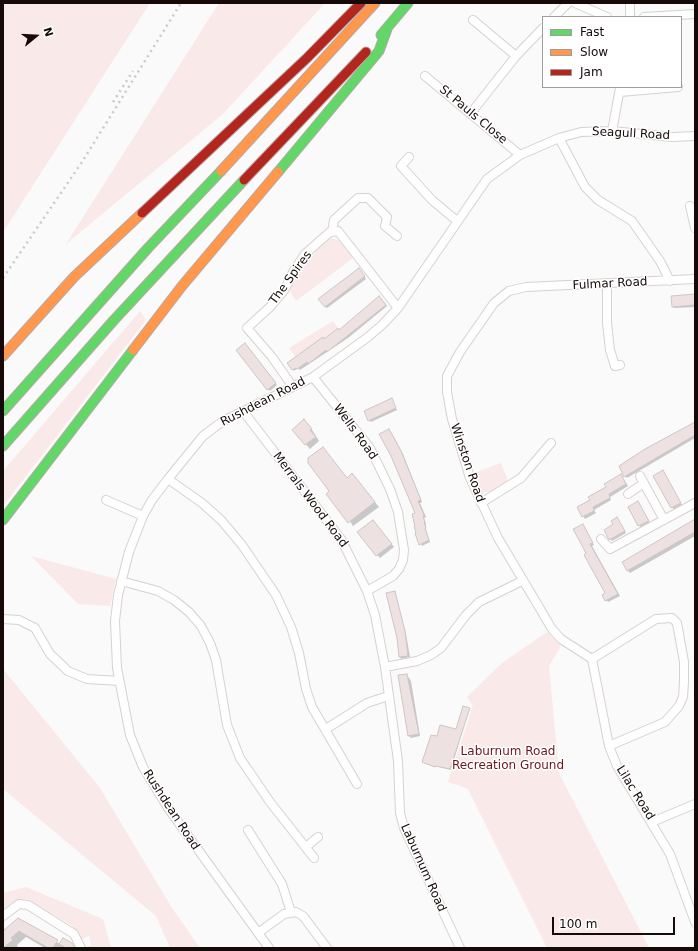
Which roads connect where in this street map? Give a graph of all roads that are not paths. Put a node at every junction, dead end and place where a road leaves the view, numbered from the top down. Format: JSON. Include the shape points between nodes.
{"nodes":[{"id":1,"x":361,"y":3,"type":"edge"},
{"id":2,"x":375,"y":3,"type":"edge"},
{"id":3,"x":408,"y":3,"type":"edge"},
{"id":4,"x":568,"y":3,"type":"edge"},
{"id":5,"x":575,"y":3,"type":"edge"},
{"id":6,"x":630,"y":3,"type":"edge"},
{"id":7,"x":695,"y":14,"type":"edge"},
{"id":8,"x":555,"y":16,"type":"edge"},
{"id":9,"x":605,"y":16,"type":"edge"},
{"id":10,"x":630,"y":16,"type":"edge"},
{"id":11,"x":661,"y":16,"type":"edge"},
{"id":12,"x":473,"y":20,"type":"dead end"},
{"id":13,"x":386,"y":29,"type":"junction"},
{"id":14,"x":542,"y":29,"type":"edge"},
{"id":15,"x":516,"y":56,"type":"junction"},
{"id":16,"x":425,"y":76,"type":"dead end"},
{"id":17,"x":661,"y":88,"type":"edge"},
{"id":18,"x":620,"y":90,"type":"edge"},
{"id":19,"x":471,"y":113,"type":"junction"},
{"id":20,"x":612,"y":131,"type":"junction"},
{"id":21,"x":695,"y":136,"type":"edge"},
{"id":22,"x":559,"y":138,"type":"junction"},
{"id":23,"x":520,"y":155,"type":"junction"},
{"id":24,"x":409,"y":157,"type":"dead end"},
{"id":25,"x":690,"y":206,"type":"dead end"},
{"id":26,"x":457,"y":221,"type":"junction"},
{"id":27,"x":695,"y":228,"type":"edge"},
{"id":28,"x":332,"y":232,"type":"junction"},
{"id":29,"x":397,"y":236,"type":"dead end"},
{"id":30,"x":431,"y":262,"type":"joint"},
{"id":31,"x":695,"y":280,"type":"edge"},
{"id":32,"x":670,"y":281,"type":"junction"},
{"id":33,"x":607,"y":284,"type":"junction"},
{"id":34,"x":526,"y":287,"type":"joint"},
{"id":35,"x":398,"y":308,"type":"junction"},
{"id":36,"x":3,"y":356,"type":"edge"},
{"id":37,"x":620,"y":365,"type":"dead end"},
{"id":38,"x":313,"y":377,"type":"junction"},
{"id":39,"x":293,"y":386,"type":"junction"},
{"id":40,"x":3,"y":411,"type":"edge"},
{"id":41,"x":243,"y":411,"type":"junction"},
{"id":42,"x":551,"y":443,"type":"dead end"},
{"id":43,"x":3,"y":446,"type":"edge"},
{"id":44,"x":168,"y":479,"type":"junction"},
{"id":45,"x":628,"y":494,"type":"dead end"},
{"id":46,"x":106,"y":500,"type":"dead end"},
{"id":47,"x":481,"y":503,"type":"junction"},
{"id":48,"x":695,"y":503,"type":"edge"},
{"id":49,"x":143,"y":516,"type":"junction"},
{"id":50,"x":3,"y":520,"type":"edge"},
{"id":51,"x":664,"y":520,"type":"junction"},
{"id":52,"x":601,"y":539,"type":"dead end"},
{"id":53,"x":121,"y":581,"type":"junction"},
{"id":54,"x":522,"y":581,"type":"junction"},
{"id":55,"x":368,"y":591,"type":"junction"},
{"id":56,"x":3,"y":619,"type":"edge"},
{"id":57,"x":592,"y":659,"type":"junction"},
{"id":58,"x":385,"y":666,"type":"junction"},
{"id":59,"x":119,"y":681,"type":"junction"},
{"id":60,"x":388,"y":696,"type":"junction"},
{"id":61,"x":326,"y":729,"type":"junction"},
{"id":62,"x":608,"y":746,"type":"junction"},
{"id":63,"x":398,"y":761,"type":"joint"},
{"id":64,"x":357,"y":784,"type":"dead end"},
{"id":65,"x":695,"y":804,"type":"edge"},
{"id":66,"x":652,"y":822,"type":"junction"},
{"id":67,"x":248,"y":830,"type":"dead end"},
{"id":68,"x":318,"y":837,"type":"dead end"},
{"id":69,"x":306,"y":847,"type":"junction"},
{"id":70,"x":314,"y":858,"type":"dead end"},
{"id":71,"x":290,"y":912,"type":"junction"},
{"id":72,"x":3,"y":916,"type":"edge"},
{"id":73,"x":695,"y":922,"type":"edge"},
{"id":74,"x":258,"y":933,"type":"junction"},
{"id":75,"x":81,"y":948,"type":"edge"},
{"id":76,"x":268,"y":948,"type":"edge"},
{"id":77,"x":327,"y":948,"type":"edge"},
{"id":78,"x":460,"y":948,"type":"edge"}],
"edges":[{"from":1,"to":36,"type":"highway","via":[[307,58],[74,277]]},
{"from":2,"to":40,"type":"highway","via":[[254,137],[148,248]]},
{"from":3,"to":13,"type":"highway"},
{"from":4,"to":8,"type":"street"},
{"from":5,"to":9,"type":"street"},
{"from":6,"to":10,"type":"street"},
{"from":7,"to":11,"type":"street"},
{"from":12,"to":15,"type":"street"},
{"from":13,"to":43,"type":"highway","via":[[331,91],[165,263]]},
{"from":13,"to":50,"type":"highway","via":[[379,51],[182,286]]},
{"from":14,"to":15,"type":"street"},
{"from":15,"to":19,"type":"street"},
{"from":16,"to":19,"type":"street","name":"St Pauls Close"},
{"from":17,"to":18,"type":"street"},
{"from":18,"to":20,"type":"street"},
{"from":19,"to":23,"type":"street","name":"St Pauls Close"},
{"from":20,"to":21,"type":"street","name":"Seagull Road","via":[[673,137]]},
{"from":20,"to":22,"type":"street","name":"Seagull Road","via":[[581,132]]},
{"from":22,"to":23,"type":"street","name":"Seagull Road"},
{"from":22,"to":32,"type":"street","via":[[585,187],[598,200],[632,221],[660,261]]},
{"from":23,"to":26,"type":"street","name":"Seagull Road","via":[[487,179]]},
{"from":24,"to":26,"type":"street","via":[[401,166],[432,200]]},
{"from":25,"to":27,"type":"street"},
{"from":26,"to":30,"type":"street","name":"Seagull Road"},
{"from":28,"to":29,"type":"street","via":[[334,220],[358,198],[368,198],[387,217],[385,226]]},
{"from":28,"to":35,"type":"street","via":[[338,231]]},
{"from":28,"to":39,"type":"street","name":"The Spires","via":[[305,254],[270,307],[247,328]]},
{"from":30,"to":35,"type":"street","name":"Rushdean Road"},
{"from":31,"to":32,"type":"street","name":"Fulmar Road"},
{"from":32,"to":33,"type":"street","name":"Fulmar Road"},
{"from":33,"to":34,"type":"street","name":"Fulmar Road"},
{"from":33,"to":37,"type":"street","via":[[610,350],[615,366]]},
{"from":34,"to":47,"type":"street","name":"Winston Road","via":[[509,291],[494,303],[460,352],[447,376],[452,420],[470,478]]},
{"from":35,"to":38,"type":"street","name":"Rushdean Road","via":[[368,337]]},
{"from":38,"to":39,"type":"street","name":"Rushdean Road"},
{"from":38,"to":55,"type":"street","name":"Wells Road","via":[[370,448],[398,512],[404,550],[403,560],[393,576]]},
{"from":39,"to":41,"type":"street","name":"Rushdean Road"},
{"from":41,"to":44,"type":"street","name":"Rushdean Road","via":[[223,421],[203,436]]},
{"from":41,"to":55,"type":"street","name":"Merrals Wood Road","via":[[341,539]]},
{"from":42,"to":47,"type":"street","via":[[521,478]]},
{"from":44,"to":49,"type":"street","name":"Rushdean Road"},
{"from":44,"to":61,"type":"street","via":[[221,520],[242,545],[276,595],[291,627],[312,706]]},
{"from":45,"to":51,"type":"street","via":[[642,479]]},
{"from":46,"to":49,"type":"street"},
{"from":47,"to":54,"type":"street","name":"Winston Road"},
{"from":48,"to":51,"type":"street"},
{"from":49,"to":53,"type":"street","name":"Rushdean Road"},
{"from":51,"to":52,"type":"street","via":[[610,549]]},
{"from":53,"to":59,"type":"street","name":"Rushdean Road","via":[[115,621]]},
{"from":53,"to":69,"type":"street","via":[[158,591],[169,597],[189,612],[201,626],[216,660],[227,724],[240,758],[270,802]]},
{"from":54,"to":57,"type":"street","name":"Winston Road","via":[[560,639]]},
{"from":54,"to":58,"type":"street","via":[[480,602],[466,615],[441,648],[431,655],[417,661]]},
{"from":55,"to":58,"type":"street","name":"Merrals Wood Road"},
{"from":56,"to":59,"type":"street","via":[[19,620],[34,628],[50,654],[68,671],[88,679]]},
{"from":57,"to":62,"type":"street","name":"Lilac Road"},
{"from":57,"to":62,"type":"street","via":[[656,619],[672,618],[677,623],[684,662],[683,697],[679,706],[665,722]]},
{"from":58,"to":60,"type":"street","name":"Merrals Wood Road"},
{"from":59,"to":74,"type":"street","name":"Rushdean Road","via":[[130,735],[143,767],[168,808]]},
{"from":60,"to":61,"type":"street","via":[[367,704]]},
{"from":60,"to":63,"type":"street","name":"Merrals Wood Road"},
{"from":61,"to":64,"type":"street"},
{"from":62,"to":66,"type":"street","name":"Lilac Road","via":[[617,766]]},
{"from":63,"to":78,"type":"street","name":"Laburnum Road","via":[[400,813],[404,828]]},
{"from":65,"to":66,"type":"street"},
{"from":66,"to":73,"type":"street","name":"Lilac Road","via":[[670,854]]},
{"from":67,"to":71,"type":"street","via":[[282,884]]},
{"from":68,"to":69,"type":"street"},
{"from":69,"to":70,"type":"street"},
{"from":71,"to":74,"type":"street"},
{"from":71,"to":77,"type":"street","via":[[303,916]]},
{"from":72,"to":75,"type":"street","via":[[18,904],[28,905],[74,934]]},
{"from":74,"to":76,"type":"street","name":"Rushdean Road"}]}
